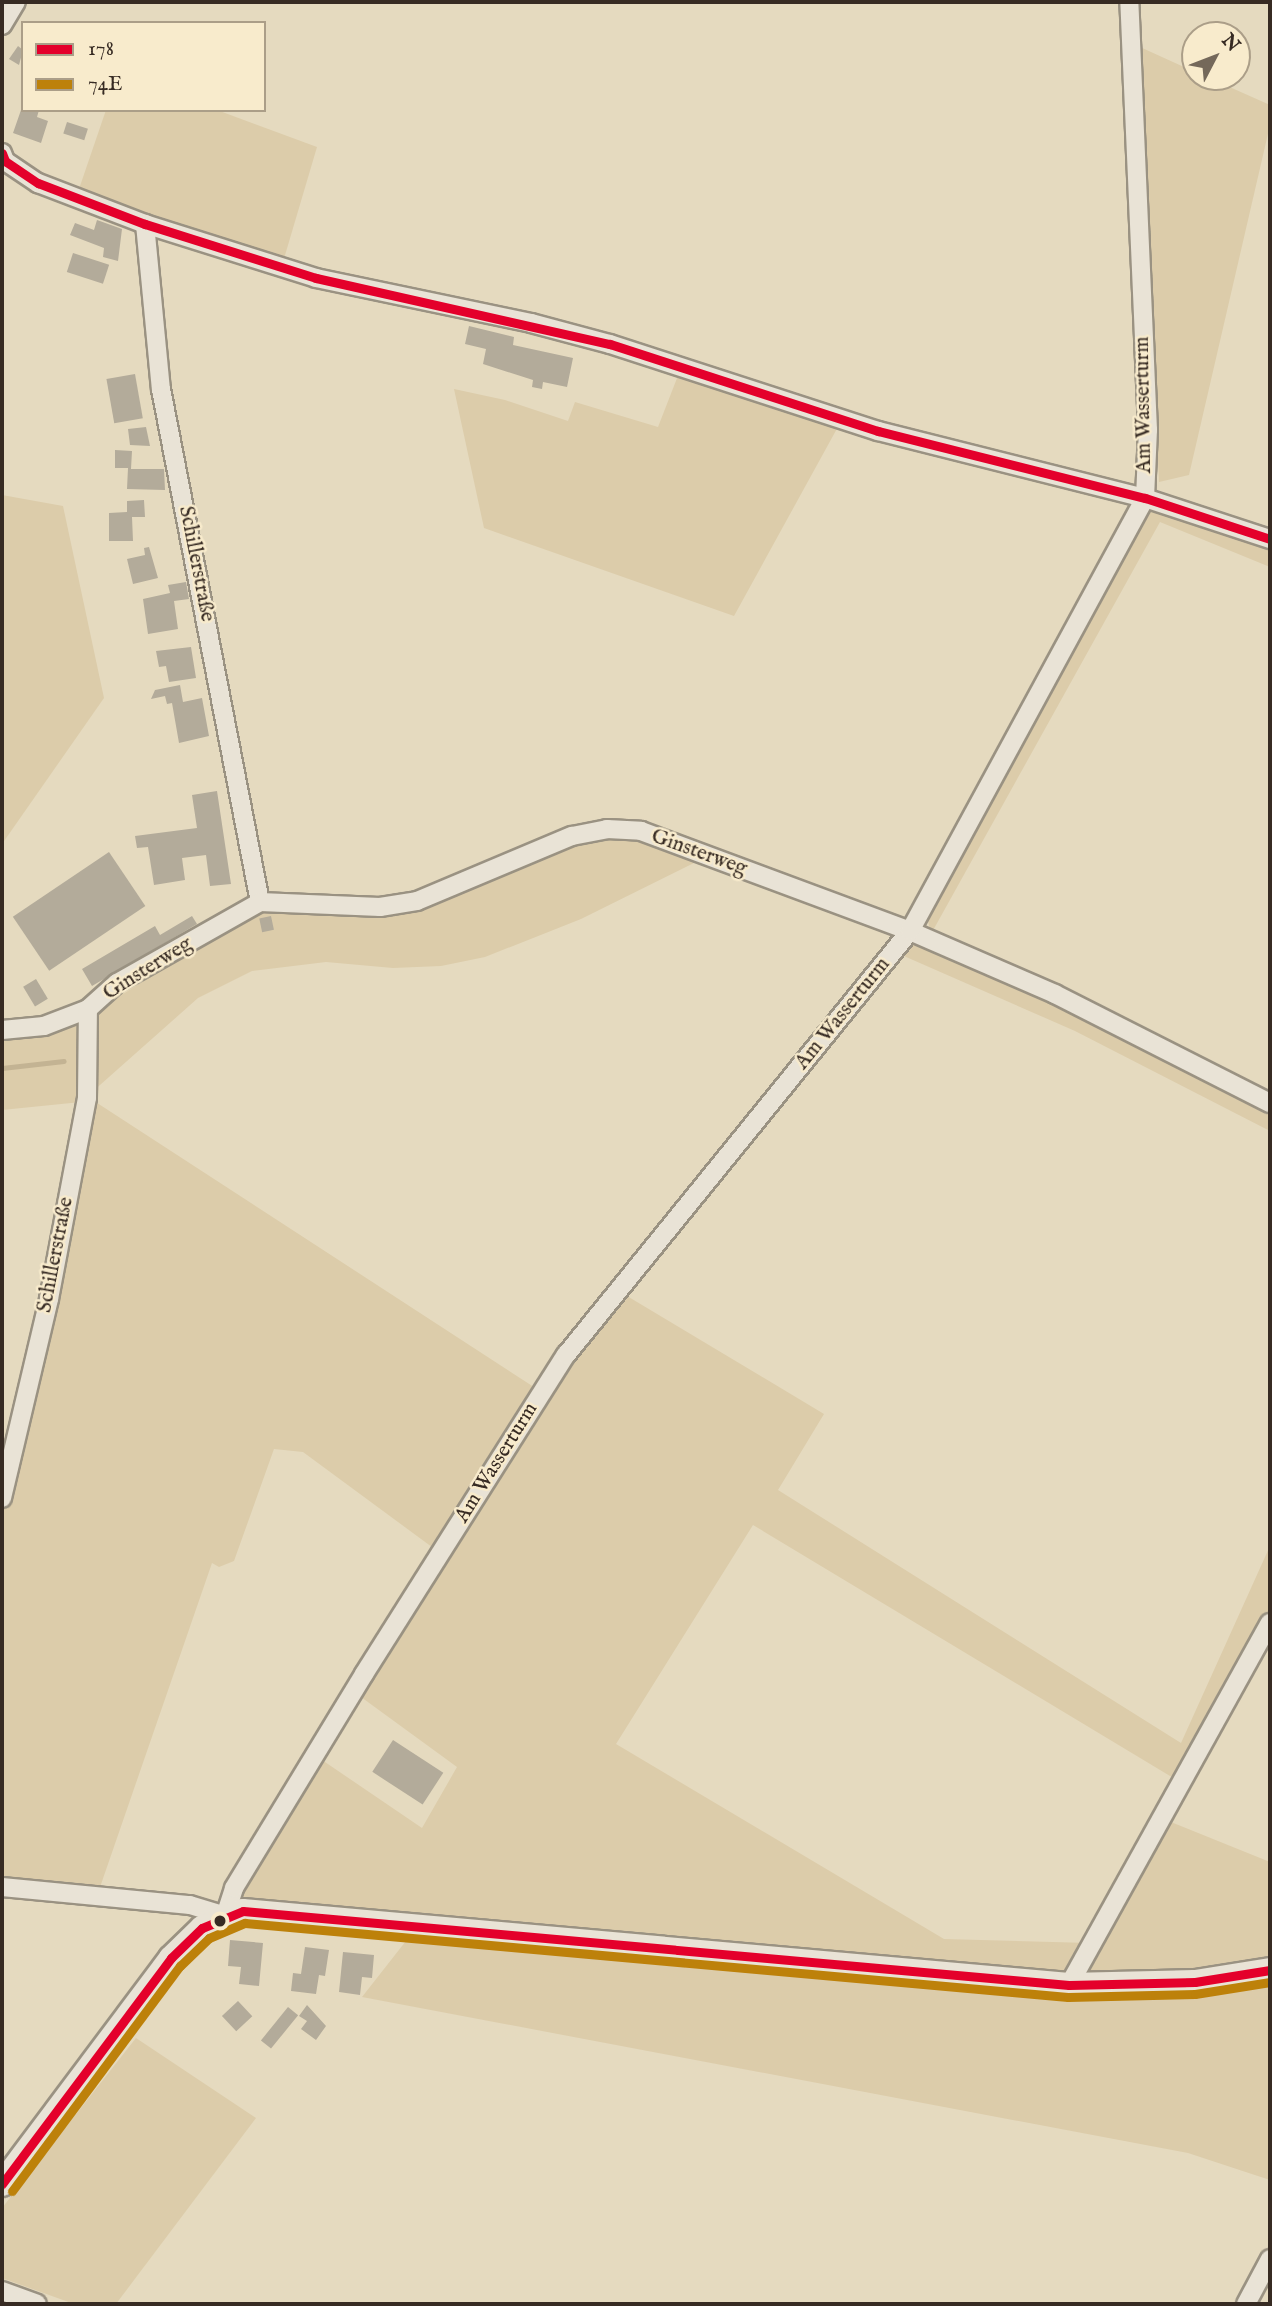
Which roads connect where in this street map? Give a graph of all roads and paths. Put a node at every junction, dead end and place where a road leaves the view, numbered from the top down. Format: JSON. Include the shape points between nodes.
{"nodes":[{"id":1,"x":16,"y":2,"type":"edge"},
{"id":2,"x":1129,"y":2,"type":"edge"},
{"id":3,"x":2,"y":24,"type":"edge"},
{"id":4,"x":2,"y":153,"type":"edge"},
{"id":5,"x":145,"y":225,"type":"junction"},
{"id":6,"x":1144,"y":498,"type":"junction"},
{"id":7,"x":1270,"y":539,"type":"edge"},
{"id":8,"x":260,"y":902,"type":"junction"},
{"id":9,"x":910,"y":932,"type":"junction"},
{"id":10,"x":88,"y":1009,"type":"junction"},
{"id":11,"x":2,"y":1030,"type":"edge"},
{"id":12,"x":1270,"y":1103,"type":"edge"},
{"id":13,"x":2,"y":1498,"type":"edge"},
{"id":14,"x":1270,"y":1623,"type":"edge"},
{"id":15,"x":2,"y":1887,"type":"edge"},
{"id":16,"x":225,"y":1916,"type":"junction"},
{"id":17,"x":1270,"y":1970,"type":"edge"},
{"id":18,"x":1069,"y":1985,"type":"junction"},
{"id":19,"x":2,"y":2184,"type":"edge"},
{"id":20,"x":1270,"y":2259,"type":"edge"},
{"id":21,"x":2,"y":2291,"type":"edge"},
{"id":22,"x":37,"y":2304,"type":"edge"},
{"id":23,"x":1246,"y":2304,"type":"edge"}],
"edges":[{"from":1,"to":3,"type":"street"},
{"from":2,"to":6,"type":"street","name":"Am Wasserturm","via":[[1148,430]]},
{"from":4,"to":5,"type":"street","via":[[5,161],[38,183]]},
{"from":5,"to":6,"type":"street","via":[[316,278],[610,344],[878,431]]},
{"from":5,"to":8,"type":"street","name":"Schillerstraße","via":[[161,389]]},
{"from":6,"to":7,"type":"street"},
{"from":6,"to":9,"type":"street","name":"Am Wasserturm"},
{"from":8,"to":9,"type":"street","name":"Ginsterweg","via":[[380,907],[416,901],[572,836],[607,829],[641,831]]},
{"from":8,"to":10,"type":"street","name":"Ginsterweg","via":[[117,983]]},
{"from":9,"to":12,"type":"street","name":"Ginsterweg","via":[[1055,994]]},
{"from":9,"to":16,"type":"street","name":"Am Wasserturm","via":[[566,1355],[364,1674],[234,1888]]},
{"from":10,"to":11,"type":"street","name":"Ginsterweg","via":[[44,1026]]},
{"from":10,"to":13,"type":"street","name":"Schillerstraße","via":[[87,1098],[49,1299]]},
{"from":14,"to":18,"type":"street"},
{"from":15,"to":16,"type":"street","via":[[190,1905]]},
{"from":16,"to":18,"type":"main road","via":[[268,1910]]},
{"from":16,"to":19,"type":"main road","via":[[202,1928],[171,1958]]},
{"from":17,"to":18,"type":"main road","via":[[1195,1982]]},
{"from":20,"to":23,"type":"street"},
{"from":21,"to":22,"type":"street"}]}
